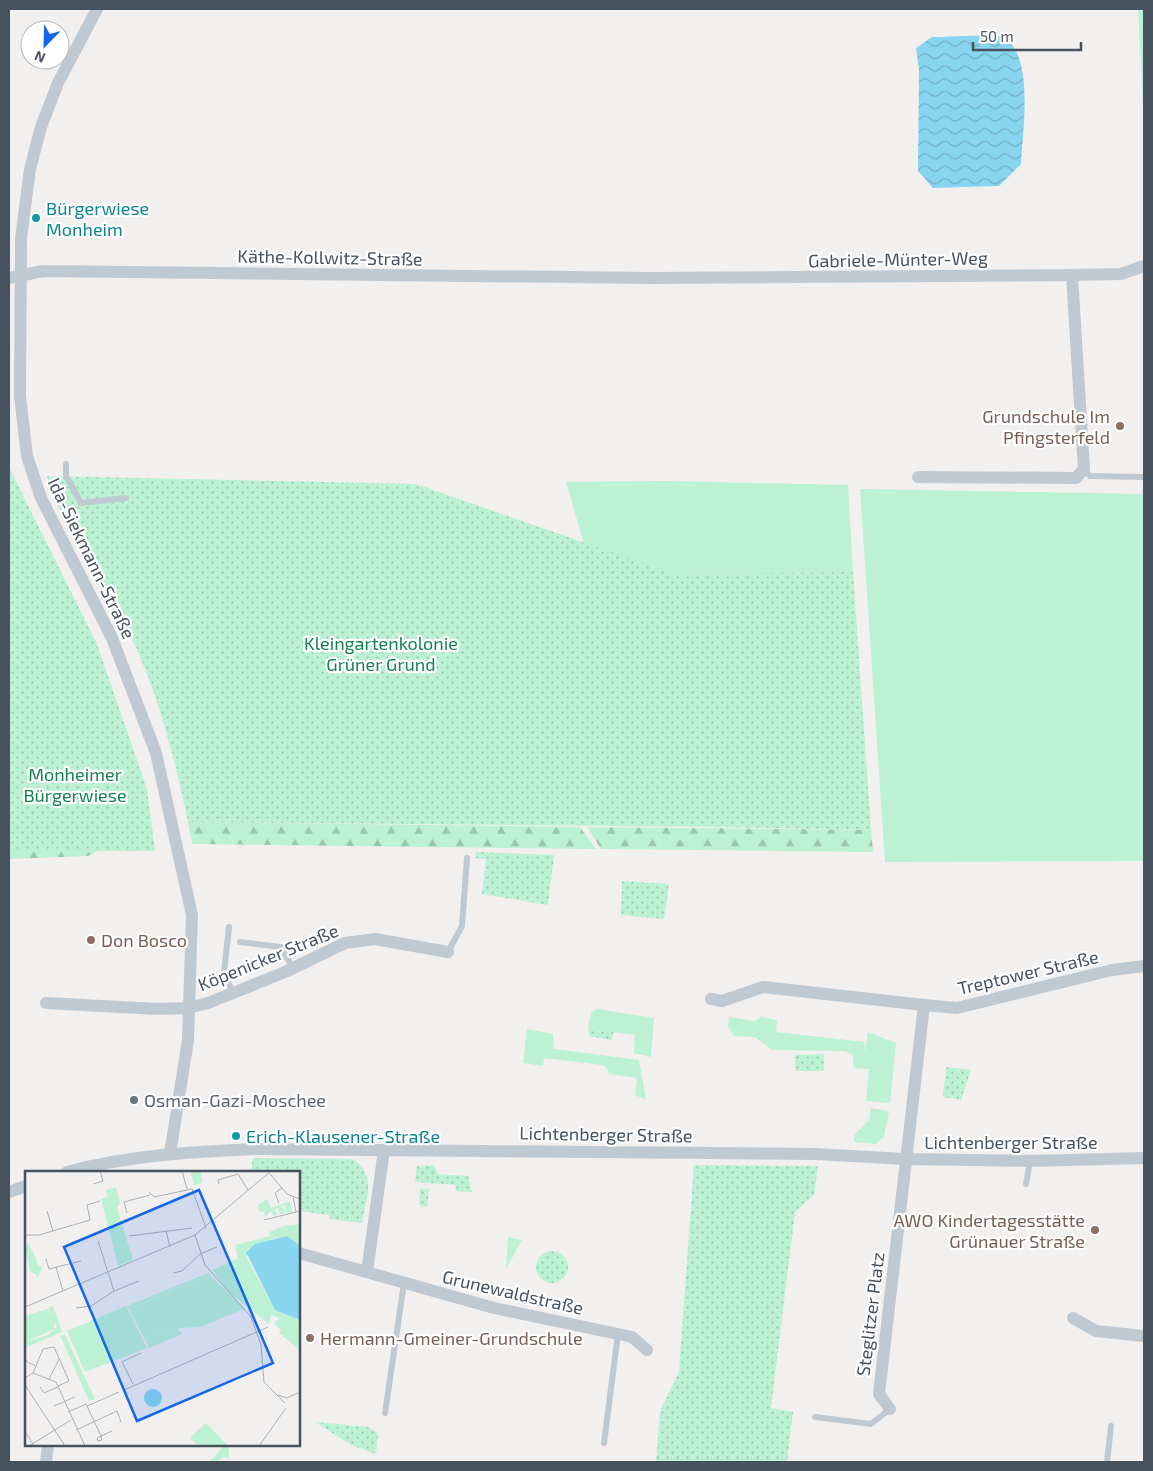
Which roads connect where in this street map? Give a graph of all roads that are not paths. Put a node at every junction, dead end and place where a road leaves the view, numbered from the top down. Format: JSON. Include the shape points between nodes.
{"nodes":[{"id":1,"x":97,"y":9,"type":"edge"},
{"id":2,"x":1144,"y":266,"type":"edge"},
{"id":3,"x":1072,"y":275,"type":"junction"},
{"id":4,"x":14,"y":277,"type":"edge"},
{"id":5,"x":651,"y":278,"type":"joint"},
{"id":6,"x":66,"y":464,"type":"dead end"},
{"id":7,"x":1084,"y":469,"type":"junction"},
{"id":8,"x":918,"y":477,"type":"dead end"},
{"id":9,"x":1144,"y":478,"type":"edge"},
{"id":10,"x":126,"y":498,"type":"dead end"},
{"id":11,"x":467,"y":858,"type":"dead end"},
{"id":12,"x":230,"y":927,"type":"dead end"},
{"id":13,"x":240,"y":942,"type":"dead end"},
{"id":14,"x":448,"y":952,"type":"joint"},
{"id":15,"x":1144,"y":966,"type":"edge"},
{"id":16,"x":293,"y":968,"type":"junction"},
{"id":17,"x":233,"y":993,"type":"junction"},
{"id":18,"x":711,"y":999,"type":"dead end"},
{"id":19,"x":46,"y":1004,"type":"dead end"},
{"id":20,"x":924,"y":1005,"type":"junction"},
{"id":21,"x":188,"y":1008,"type":"junction"},
{"id":22,"x":384,"y":1150,"type":"junction"},
{"id":23,"x":170,"y":1154,"type":"junction"},
{"id":24,"x":1144,"y":1158,"type":"edge"},
{"id":25,"x":905,"y":1159,"type":"junction"},
{"id":26,"x":1030,"y":1161,"type":"junction"},
{"id":27,"x":110,"y":1168,"type":"edge"},
{"id":28,"x":79,"y":1171,"type":"edge"},
{"id":29,"x":1026,"y":1184,"type":"dead end"},
{"id":30,"x":25,"y":1186,"type":"edge"},
{"id":31,"x":9,"y":1192,"type":"edge"},
{"id":32,"x":300,"y":1253,"type":"edge"},
{"id":33,"x":367,"y":1272,"type":"junction"},
{"id":34,"x":404,"y":1283,"type":"junction"},
{"id":35,"x":1073,"y":1318,"type":"dead end"},
{"id":36,"x":618,"y":1334,"type":"junction"},
{"id":37,"x":1144,"y":1336,"type":"edge"},
{"id":38,"x":648,"y":1350,"type":"dead end"},
{"id":39,"x":890,"y":1409,"type":"joint"},
{"id":40,"x":385,"y":1413,"type":"dead end"},
{"id":41,"x":815,"y":1417,"type":"dead end"},
{"id":42,"x":1112,"y":1426,"type":"dead end"},
{"id":43,"x":604,"y":1443,"type":"dead end"},
{"id":44,"x":48,"y":1446,"type":"edge"},
{"id":45,"x":46,"y":1462,"type":"edge"},
{"id":46,"x":1107,"y":1462,"type":"edge"}],
"edges":[{"from":1,"to":4,"type":"street","name":"Ida-Siekmann-Straße","via":[[58,83],[41,127],[30,168]]},
{"from":2,"to":3,"type":"street","name":"Gabriele-Münter-Weg","via":[[1121,274]]},
{"from":3,"to":5,"type":"street","name":"Gabriele-Münter-Weg"},
{"from":3,"to":7,"type":"street"},
{"from":4,"to":5,"type":"street","name":"Käthe-Kollwitz-Straße","via":[[43,271]]},
{"from":4,"to":21,"type":"street","name":"Ida-Siekmann-Straße","via":[[26,456],[40,498],[112,638],[156,754],[192,915]]},
{"from":6,"to":10,"type":"lane","via":[[66,476],[81,503]]},
{"from":7,"to":8,"type":"street","via":[[1076,478]]},
{"from":7,"to":9,"type":"lane","via":[[1090,476]]},
{"from":11,"to":14,"type":"lane","via":[[462,926]]},
{"from":12,"to":17,"type":"lane","via":[[224,973]]},
{"from":13,"to":16,"type":"lane","via":[[281,947]]},
{"from":14,"to":16,"type":"street","name":"Köpenicker Straße","via":[[375,939],[345,943]]},
{"from":15,"to":20,"type":"street","name":"Treptower Straße","via":[[1112,970],[957,1008]]},
{"from":16,"to":17,"type":"street","name":"Köpenicker Straße"},
{"from":17,"to":21,"type":"street","name":"Köpenicker Straße"},
{"from":18,"to":20,"type":"street","name":"Treptower Straße","via":[[722,1001],[763,987]]},
{"from":19,"to":21,"type":"street","via":[[157,1010]]},
{"from":20,"to":25,"type":"street"},
{"from":21,"to":23,"type":"street","name":"Köpenicker Straße","via":[[188,1040]]},
{"from":22,"to":23,"type":"street","name":"Lichtenberger Straße","via":[[256,1149]]},
{"from":22,"to":25,"type":"street","name":"Lichtenberger Straße","via":[[815,1154]]},
{"from":22,"to":33,"type":"street"},
{"from":23,"to":27,"type":"street","name":"Lichtenberger Straße"},
{"from":24,"to":26,"type":"street","name":"Lichtenberger Straße"},
{"from":25,"to":26,"type":"street","name":"Lichtenberger Straße"},
{"from":25,"to":39,"type":"street","name":"Steglitzer Platz","via":[[879,1394]]},
{"from":26,"to":29,"type":"lane"},
{"from":27,"to":28,"type":"street","name":"Lichtenberger Straße"},
{"from":30,"to":31,"type":"street"},
{"from":32,"to":33,"type":"street","name":"Grunewaldstraße"},
{"from":33,"to":34,"type":"street","name":"Grunewaldstraße"},
{"from":34,"to":36,"type":"street","name":"Grunewaldstraße","via":[[494,1308]]},
{"from":34,"to":40,"type":"lane"},
{"from":35,"to":37,"type":"street","via":[[1096,1331]]},
{"from":36,"to":38,"type":"street","name":"Grunewaldstraße","via":[[632,1337]]},
{"from":36,"to":43,"type":"lane"},
{"from":39,"to":41,"type":"lane","via":[[872,1424]]},
{"from":42,"to":46,"type":"lane"},
{"from":44,"to":45,"type":"street"}]}
